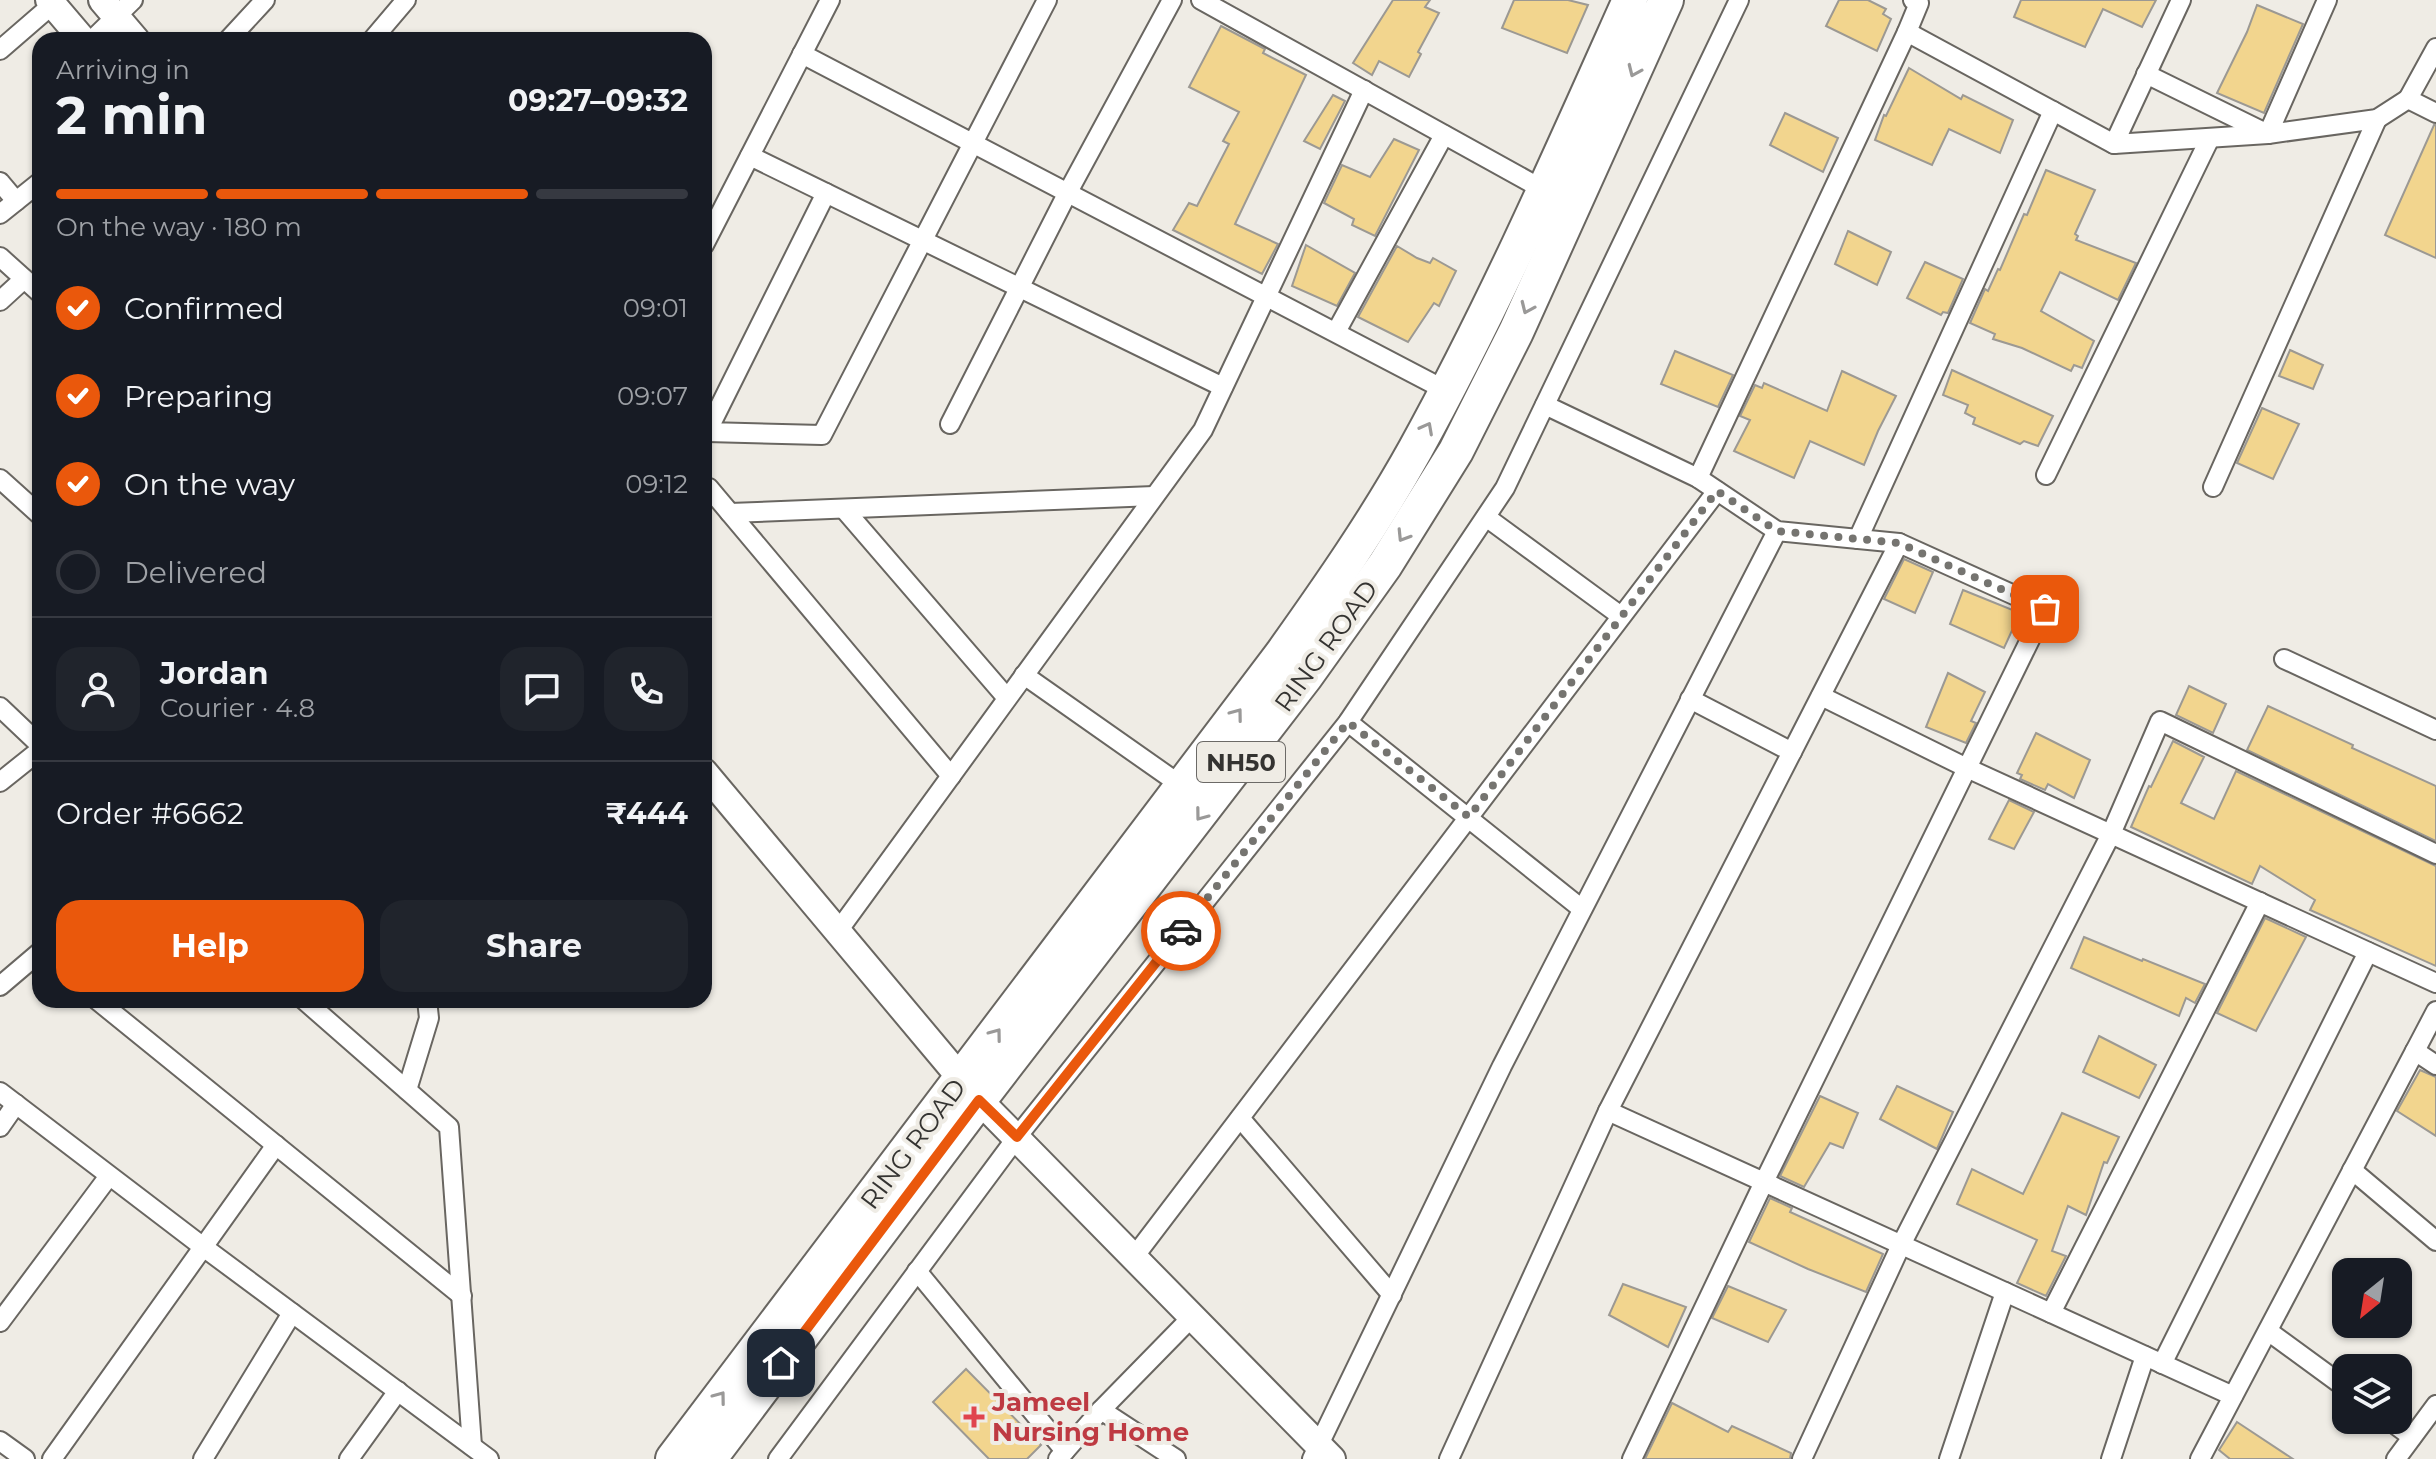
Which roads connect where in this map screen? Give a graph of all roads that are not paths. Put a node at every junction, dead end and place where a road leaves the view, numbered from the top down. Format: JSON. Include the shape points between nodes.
{"nodes":[{"id":1,"x":265,"y":0,"type":"edge"},
{"id":2,"x":406,"y":0,"type":"edge"},
{"id":3,"x":830,"y":0,"type":"edge"},
{"id":4,"x":1047,"y":0,"type":"edge"},
{"id":5,"x":1172,"y":0,"type":"edge"},
{"id":6,"x":1201,"y":0,"type":"edge"},
{"id":7,"x":1630,"y":0,"type":"edge"},
{"id":8,"x":1666,"y":0,"type":"edge"},
{"id":9,"x":1739,"y":0,"type":"edge"},
{"id":10,"x":2181,"y":0,"type":"edge"},
{"id":11,"x":2327,"y":0,"type":"edge"},
{"id":12,"x":1917,"y":1,"type":"edge"},
{"id":13,"x":51,"y":2,"type":"edge"},
{"id":14,"x":117,"y":5,"type":"edge"},
{"id":15,"x":76,"y":32,"type":"edge"},
{"id":16,"x":98,"y":32,"type":"edge"},
{"id":17,"x":132,"y":32,"type":"edge"},
{"id":18,"x":235,"y":32,"type":"edge"},
{"id":19,"x":379,"y":32,"type":"edge"},
{"id":20,"x":1907,"y":32,"type":"junction"},
{"id":21,"x":2436,"y":48,"type":"edge"},
{"id":22,"x":0,"y":50,"type":"edge"},
{"id":23,"x":802,"y":54,"type":"junction"},
{"id":24,"x":2146,"y":74,"type":"junction"},
{"id":25,"x":1364,"y":90,"type":"junction"},
{"id":26,"x":2408,"y":99,"type":"junction"},
{"id":27,"x":2053,"y":111,"type":"junction"},
{"id":28,"x":2436,"y":113,"type":"edge"},
{"id":29,"x":2377,"y":119,"type":"junction"},
{"id":30,"x":2268,"y":134,"type":"junction"},
{"id":31,"x":1444,"y":135,"type":"junction"},
{"id":32,"x":2210,"y":138,"type":"junction"},
{"id":33,"x":975,"y":144,"type":"junction"},
{"id":34,"x":2114,"y":144,"type":"junction"},
{"id":35,"x":750,"y":156,"type":"junction"},
{"id":36,"x":0,"y":182,"type":"edge"},
{"id":37,"x":32,"y":188,"type":"edge"},
{"id":38,"x":1544,"y":190,"type":"junction"},
{"id":39,"x":1068,"y":192,"type":"junction"},
{"id":40,"x":826,"y":193,"type":"junction"},
{"id":41,"x":16,"y":201,"type":"junction"},
{"id":42,"x":0,"y":214,"type":"edge"},
{"id":43,"x":712,"y":230,"type":"edge"},
{"id":44,"x":923,"y":241,"type":"junction"},
{"id":45,"x":0,"y":257,"type":"edge"},
{"id":46,"x":24,"y":279,"type":"junction"},
{"id":47,"x":32,"y":286,"type":"edge"},
{"id":48,"x":1021,"y":288,"type":"junction"},
{"id":49,"x":1267,"y":295,"type":"junction"},
{"id":50,"x":0,"y":301,"type":"edge"},
{"id":51,"x":1336,"y":332,"type":"junction"},
{"id":52,"x":1223,"y":387,"type":"junction"},
{"id":53,"x":1447,"y":391,"type":"junction"},
{"id":54,"x":1545,"y":405,"type":"junction"},
{"id":55,"x":712,"y":422,"type":"edge"},
{"id":56,"x":950,"y":424,"type":"dead end"},
{"id":57,"x":712,"y":432,"type":"edge"},
{"id":58,"x":2046,"y":475,"type":"dead end"},
{"id":59,"x":1698,"y":478,"type":"junction"},
{"id":60,"x":0,"y":479,"type":"edge"},
{"id":61,"x":2213,"y":487,"type":"dead end"},
{"id":62,"x":1717,"y":491,"type":"junction"},
{"id":63,"x":712,"y":492,"type":"edge"},
{"id":64,"x":1154,"y":496,"type":"junction"},
{"id":65,"x":32,"y":508,"type":"edge"},
{"id":66,"x":844,"y":509,"type":"junction"},
{"id":67,"x":730,"y":513,"type":"junction"},
{"id":68,"x":1486,"y":517,"type":"junction"},
{"id":69,"x":1777,"y":531,"type":"junction"},
{"id":70,"x":1858,"y":539,"type":"junction"},
{"id":71,"x":1899,"y":543,"type":"junction"},
{"id":72,"x":1621,"y":616,"type":"junction"},
{"id":73,"x":2284,"y":659,"type":"dead end"},
{"id":74,"x":1024,"y":675,"type":"junction"},
{"id":75,"x":1821,"y":696,"type":"junction"},
{"id":76,"x":1007,"y":698,"type":"junction"},
{"id":77,"x":1690,"y":699,"type":"junction"},
{"id":78,"x":0,"y":707,"type":"edge"},
{"id":79,"x":1348,"y":722,"type":"junction"},
{"id":80,"x":2436,"y":730,"type":"edge"},
{"id":81,"x":32,"y":739,"type":"edge"},
{"id":82,"x":1792,"y":752,"type":"junction"},
{"id":83,"x":32,"y":754,"type":"edge"},
{"id":84,"x":1967,"y":768,"type":"junction"},
{"id":85,"x":951,"y":776,"type":"junction"},
{"id":86,"x":712,"y":781,"type":"edge"},
{"id":87,"x":0,"y":782,"type":"edge"},
{"id":88,"x":1182,"y":786,"type":"junction"},
{"id":89,"x":1469,"y":817,"type":"junction"},
{"id":90,"x":2111,"y":834,"type":"junction"},
{"id":91,"x":2436,"y":854,"type":"edge"},
{"id":92,"x":2260,"y":902,"type":"junction"},
{"id":93,"x":1582,"y":909,"type":"junction"},
{"id":94,"x":838,"y":931,"type":"junction"},
{"id":95,"x":2368,"y":952,"type":"junction"},
{"id":96,"x":32,"y":960,"type":"edge"},
{"id":97,"x":2436,"y":983,"type":"edge"},
{"id":98,"x":0,"y":986,"type":"edge"},
{"id":99,"x":107,"y":1008,"type":"edge"},
{"id":100,"x":313,"y":1008,"type":"edge"},
{"id":101,"x":428,"y":1008,"type":"edge"},
{"id":102,"x":2436,"y":1011,"type":"edge"},
{"id":103,"x":2415,"y":1051,"type":"junction"},
{"id":104,"x":2436,"y":1065,"type":"edge"},
{"id":105,"x":971,"y":1089,"type":"junction"},
{"id":106,"x":407,"y":1090,"type":"junction"},
{"id":107,"x":0,"y":1092,"type":"edge"},
{"id":108,"x":16,"y":1104,"type":"junction"},
{"id":109,"x":1608,"y":1111,"type":"junction"},
{"id":110,"x":1240,"y":1118,"type":"junction"},
{"id":111,"x":0,"y":1127,"type":"edge"},
{"id":112,"x":1017,"y":1137,"type":"junction"},
{"id":113,"x":276,"y":1145,"type":"junction"},
{"id":114,"x":2352,"y":1170,"type":"junction"},
{"id":115,"x":109,"y":1176,"type":"junction"},
{"id":116,"x":1764,"y":1182,"type":"junction"},
{"id":117,"x":2436,"y":1241,"type":"edge"},
{"id":118,"x":1901,"y":1245,"type":"junction"},
{"id":119,"x":202,"y":1246,"type":"junction"},
{"id":120,"x":1134,"y":1257,"type":"junction"},
{"id":121,"x":917,"y":1271,"type":"junction"},
{"id":122,"x":2005,"y":1292,"type":"junction"},
{"id":123,"x":1392,"y":1295,"type":"junction"},
{"id":124,"x":462,"y":1296,"type":"junction"},
{"id":125,"x":292,"y":1313,"type":"junction"},
{"id":126,"x":2051,"y":1313,"type":"junction"},
{"id":127,"x":1192,"y":1317,"type":"junction"},
{"id":128,"x":0,"y":1322,"type":"edge"},
{"id":129,"x":2268,"y":1331,"type":"junction"},
{"id":130,"x":2145,"y":1356,"type":"junction"},
{"id":131,"x":2162,"y":1364,"type":"junction"},
{"id":132,"x":2332,"y":1378,"type":"edge"},
{"id":133,"x":398,"y":1391,"type":"junction"},
{"id":134,"x":2233,"y":1396,"type":"junction"},
{"id":135,"x":2436,"y":1405,"type":"edge"},
{"id":136,"x":1101,"y":1410,"type":"junction"},
{"id":137,"x":2408,"y":1434,"type":"edge"},
{"id":138,"x":2412,"y":1437,"type":"junction"},
{"id":139,"x":0,"y":1441,"type":"edge"},
{"id":140,"x":472,"y":1446,"type":"junction"},
{"id":141,"x":1062,"y":1455,"type":"edge"},
{"id":142,"x":1321,"y":1455,"type":"edge"},
{"id":143,"x":25,"y":1459,"type":"edge"},
{"id":144,"x":52,"y":1459,"type":"edge"},
{"id":145,"x":203,"y":1459,"type":"edge"},
{"id":146,"x":349,"y":1459,"type":"edge"},
{"id":147,"x":489,"y":1459,"type":"edge"},
{"id":148,"x":673,"y":1459,"type":"edge"},
{"id":149,"x":709,"y":1459,"type":"edge"},
{"id":150,"x":778,"y":1459,"type":"edge"},
{"id":151,"x":1176,"y":1459,"type":"edge"},
{"id":152,"x":1449,"y":1459,"type":"edge"},
{"id":153,"x":1632,"y":1459,"type":"edge"},
{"id":154,"x":1802,"y":1459,"type":"edge"},
{"id":155,"x":1949,"y":1459,"type":"edge"},
{"id":156,"x":2111,"y":1459,"type":"edge"},
{"id":157,"x":2200,"y":1459,"type":"edge"},
{"id":158,"x":2396,"y":1459,"type":"edge"}],
"edges":[{"from":1,"to":18,"type":"street"},
{"from":2,"to":19,"type":"street"},
{"from":3,"to":23,"type":"street"},
{"from":4,"to":33,"type":"street"},
{"from":5,"to":39,"type":"street"},
{"from":6,"to":25,"type":"street"},
{"from":7,"to":38,"type":"highway","name":"RING ROAD","number":"NH50"},
{"from":8,"to":105,"type":"highway","name":"RING ROAD","number":"NH50","one_way":true,"via":[[1516,332],[1456,451],[1385,565],[1305,677]]},
{"from":9,"to":54,"type":"street"},
{"from":10,"to":24,"type":"street"},
{"from":11,"to":30,"type":"street"},
{"from":12,"to":20,"type":"street"},
{"from":13,"to":15,"type":"street"},
{"from":13,"to":22,"type":"street"},
{"from":14,"to":16,"type":"street"},
{"from":14,"to":17,"type":"street"},
{"from":20,"to":27,"type":"street"},
{"from":20,"to":59,"type":"street"},
{"from":21,"to":26,"type":"street"},
{"from":23,"to":33,"type":"street"},
{"from":23,"to":35,"type":"street"},
{"from":24,"to":30,"type":"street"},
{"from":24,"to":34,"type":"street"},
{"from":25,"to":31,"type":"street"},
{"from":25,"to":49,"type":"street"},
{"from":26,"to":28,"type":"street"},
{"from":26,"to":29,"type":"street"},
{"from":27,"to":34,"type":"street"},
{"from":27,"to":70,"type":"street"},
{"from":29,"to":30,"type":"street"},
{"from":29,"to":61,"type":"street"},
{"from":30,"to":32,"type":"street"},
{"from":31,"to":38,"type":"street"},
{"from":31,"to":51,"type":"street"},
{"from":32,"to":34,"type":"street"},
{"from":32,"to":58,"type":"street"},
{"from":33,"to":39,"type":"street"},
{"from":33,"to":44,"type":"street"},
{"from":35,"to":40,"type":"street"},
{"from":35,"to":43,"type":"street"},
{"from":36,"to":41,"type":"street"},
{"from":37,"to":41,"type":"street"},
{"from":38,"to":53,"type":"highway","name":"RING ROAD","number":"NH50"},
{"from":39,"to":48,"type":"street"},
{"from":39,"to":49,"type":"street"},
{"from":40,"to":44,"type":"street"},
{"from":40,"to":55,"type":"street"},
{"from":41,"to":42,"type":"street"},
{"from":44,"to":48,"type":"street"},
{"from":44,"to":57,"type":"street","via":[[822,435]]},
{"from":45,"to":46,"type":"street"},
{"from":46,"to":47,"type":"street"},
{"from":46,"to":50,"type":"street"},
{"from":48,"to":52,"type":"street"},
{"from":48,"to":56,"type":"street"},
{"from":49,"to":51,"type":"street"},
{"from":49,"to":52,"type":"street"},
{"from":51,"to":53,"type":"street"},
{"from":52,"to":64,"type":"street","via":[[1203,430]]},
{"from":88,"to":53,"type":"highway","name":"RING ROAD","number":"NH50","one_way":true,"via":[[1352,554]]},
{"from":54,"to":59,"type":"street"},
{"from":54,"to":68,"type":"street"},
{"from":59,"to":62,"type":"street"},
{"from":60,"to":65,"type":"street"},
{"from":62,"to":69,"type":"street"},
{"from":62,"to":72,"type":"street"},
{"from":63,"to":67,"type":"street"},
{"from":64,"to":66,"type":"street"},
{"from":64,"to":74,"type":"street"},
{"from":66,"to":67,"type":"street"},
{"from":66,"to":76,"type":"street"},
{"from":67,"to":85,"type":"street"},
{"from":68,"to":72,"type":"street"},
{"from":68,"to":79,"type":"street"},
{"from":69,"to":70,"type":"street"},
{"from":69,"to":77,"type":"street"},
{"from":70,"to":71,"type":"street"},
{"from":71,"to":75,"type":"street"},
{"from":71,"to":84,"type":"street","via":[[2045,609]]},
{"from":72,"to":89,"type":"street"},
{"from":73,"to":80,"type":"street"},
{"from":74,"to":76,"type":"street"},
{"from":74,"to":88,"type":"street"},
{"from":75,"to":82,"type":"street"},
{"from":75,"to":84,"type":"street"},
{"from":76,"to":85,"type":"street"},
{"from":77,"to":82,"type":"street"},
{"from":77,"to":93,"type":"street"},
{"from":78,"to":81,"type":"street"},
{"from":79,"to":89,"type":"street"},
{"from":79,"to":112,"type":"street"},
{"from":82,"to":109,"type":"street"},
{"from":83,"to":87,"type":"street"},
{"from":84,"to":90,"type":"street"},
{"from":84,"to":116,"type":"street"},
{"from":85,"to":94,"type":"street"},
{"from":86,"to":94,"type":"street"},
{"from":105,"to":88,"type":"highway","name":"RING ROAD","number":"NH50","one_way":true},
{"from":89,"to":93,"type":"street"},
{"from":89,"to":110,"type":"street"},
{"from":90,"to":91,"type":"street","via":[[2160,721]]},
{"from":90,"to":92,"type":"street"},
{"from":90,"to":118,"type":"street"},
{"from":92,"to":95,"type":"street"},
{"from":92,"to":126,"type":"street"},
{"from":93,"to":123,"type":"street"},
{"from":94,"to":105,"type":"street"},
{"from":95,"to":97,"type":"street"},
{"from":95,"to":131,"type":"street"},
{"from":96,"to":98,"type":"street"},
{"from":99,"to":113,"type":"street"},
{"from":100,"to":106,"type":"street"},
{"from":101,"to":106,"type":"street"},
{"from":102,"to":103,"type":"street"},
{"from":103,"to":104,"type":"street"},
{"from":103,"to":114,"type":"street"},
{"from":105,"to":112,"type":"street"},
{"from":148,"to":105,"type":"highway","name":"RING ROAD","number":"NH50","one_way":true},
{"from":105,"to":149,"type":"highway","name":"RING ROAD","number":"NH50"},
{"from":106,"to":124,"type":"street","via":[[449,1127]]},
{"from":107,"to":108,"type":"street"},
{"from":108,"to":111,"type":"street"},
{"from":108,"to":115,"type":"street"},
{"from":109,"to":116,"type":"street"},
{"from":109,"to":152,"type":"street"},
{"from":110,"to":120,"type":"street"},
{"from":110,"to":123,"type":"street"},
{"from":112,"to":120,"type":"street"},
{"from":112,"to":121,"type":"street"},
{"from":113,"to":119,"type":"street"},
{"from":113,"to":124,"type":"street"},
{"from":114,"to":117,"type":"street"},
{"from":114,"to":129,"type":"street"},
{"from":115,"to":119,"type":"street"},
{"from":115,"to":128,"type":"street"},
{"from":116,"to":118,"type":"street"},
{"from":116,"to":153,"type":"street"},
{"from":118,"to":122,"type":"street"},
{"from":118,"to":154,"type":"street"},
{"from":119,"to":125,"type":"street"},
{"from":119,"to":144,"type":"street"},
{"from":120,"to":127,"type":"street"},
{"from":121,"to":141,"type":"street"},
{"from":121,"to":150,"type":"street"},
{"from":122,"to":126,"type":"street"},
{"from":122,"to":155,"type":"street"},
{"from":123,"to":142,"type":"street"},
{"from":124,"to":140,"type":"street"},
{"from":125,"to":133,"type":"street"},
{"from":125,"to":145,"type":"street"},
{"from":126,"to":130,"type":"street"},
{"from":127,"to":136,"type":"street"},
{"from":127,"to":142,"type":"street"},
{"from":129,"to":132,"type":"street"},
{"from":129,"to":134,"type":"street"},
{"from":130,"to":131,"type":"street"},
{"from":130,"to":156,"type":"street"},
{"from":131,"to":134,"type":"street"},
{"from":133,"to":140,"type":"street"},
{"from":133,"to":146,"type":"street"},
{"from":134,"to":157,"type":"street"},
{"from":135,"to":138,"type":"street"},
{"from":136,"to":141,"type":"street"},
{"from":136,"to":151,"type":"street"},
{"from":137,"to":138,"type":"street"},
{"from":138,"to":158,"type":"street"},
{"from":139,"to":143,"type":"street"},
{"from":140,"to":147,"type":"street"}]}
